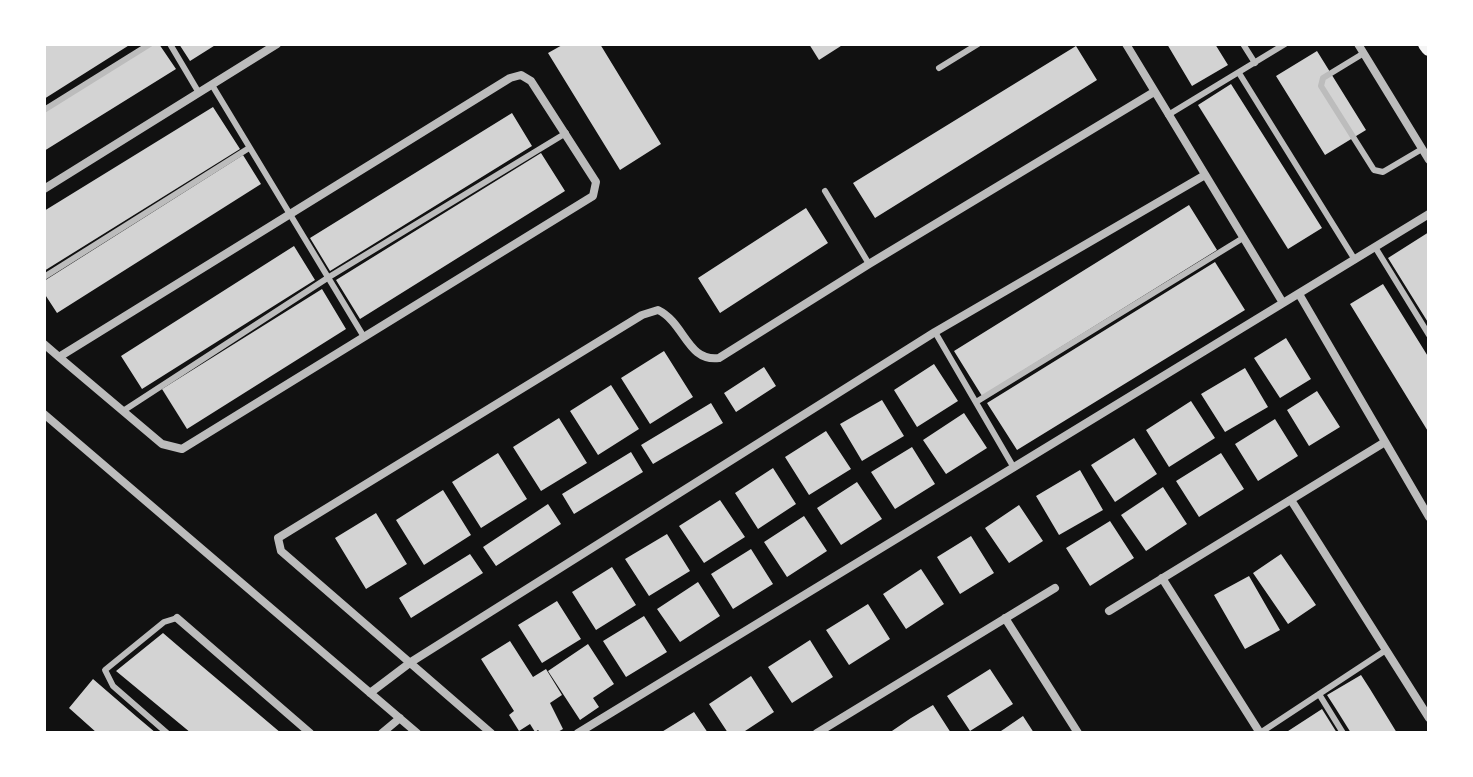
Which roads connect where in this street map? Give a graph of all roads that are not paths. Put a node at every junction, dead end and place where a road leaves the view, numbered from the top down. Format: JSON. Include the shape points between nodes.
{"nodes":[{"id":1,"x":150,"y":44,"type":"edge"},
{"id":2,"x":170,"y":44,"type":"edge"},
{"id":3,"x":277,"y":44,"type":"edge"},
{"id":4,"x":978,"y":44,"type":"edge"},
{"id":5,"x":1126,"y":44,"type":"edge"},
{"id":6,"x":1243,"y":44,"type":"edge"},
{"id":7,"x":1285,"y":44,"type":"edge"},
{"id":8,"x":1358,"y":44,"type":"edge"},
{"id":9,"x":1364,"y":53,"type":"junction"},
{"id":10,"x":1255,"y":63,"type":"junction"},
{"id":11,"x":939,"y":68,"type":"dead end"},
{"id":12,"x":1239,"y":73,"type":"junction"},
{"id":13,"x":212,"y":85,"type":"junction"},
{"id":14,"x":1154,"y":92,"type":"junction"},
{"id":15,"x":199,"y":93,"type":"junction"},
{"id":16,"x":44,"y":110,"type":"edge"},
{"id":17,"x":1168,"y":115,"type":"junction"},
{"id":18,"x":566,"y":133,"type":"junction"},
{"id":19,"x":249,"y":148,"type":"junction"},
{"id":20,"x":1422,"y":149,"type":"junction"},
{"id":21,"x":1429,"y":160,"type":"edge"},
{"id":22,"x":1205,"y":175,"type":"junction"},
{"id":23,"x":44,"y":189,"type":"edge"},
{"id":24,"x":825,"y":191,"type":"dead end"},
{"id":25,"x":1429,"y":214,"type":"edge"},
{"id":26,"x":290,"y":215,"type":"junction"},
{"id":27,"x":1243,"y":238,"type":"junction"},
{"id":28,"x":1375,"y":247,"type":"junction"},
{"id":29,"x":1355,"y":260,"type":"junction"},
{"id":30,"x":869,"y":264,"type":"junction"},
{"id":31,"x":44,"y":277,"type":"edge"},
{"id":32,"x":329,"y":277,"type":"junction"},
{"id":33,"x":1291,"y":298,"type":"junction"},
{"id":34,"x":935,"y":332,"type":"junction"},
{"id":35,"x":1429,"y":335,"type":"edge"},
{"id":36,"x":364,"y":337,"type":"junction"},
{"id":37,"x":44,"y":344,"type":"edge"},
{"id":38,"x":59,"y":357,"type":"junction"},
{"id":39,"x":976,"y":402,"type":"junction"},
{"id":40,"x":123,"y":411,"type":"junction"},
{"id":41,"x":44,"y":414,"type":"edge"},
{"id":42,"x":1385,"y":442,"type":"junction"},
{"id":43,"x":1014,"y":468,"type":"junction"},
{"id":44,"x":1291,"y":500,"type":"junction"},
{"id":45,"x":1429,"y":517,"type":"edge"},
{"id":46,"x":1162,"y":578,"type":"junction"},
{"id":47,"x":1055,"y":588,"type":"dead end"},
{"id":48,"x":1109,"y":611,"type":"dead end"},
{"id":49,"x":177,"y":618,"type":"joint"},
{"id":50,"x":1005,"y":618,"type":"junction"},
{"id":51,"x":1386,"y":650,"type":"junction"},
{"id":52,"x":411,"y":662,"type":"junction"},
{"id":53,"x":370,"y":693,"type":"junction"},
{"id":54,"x":1319,"y":694,"type":"junction"},
{"id":55,"x":400,"y":718,"type":"junction"},
{"id":56,"x":1429,"y":718,"type":"edge"},
{"id":57,"x":167,"y":733,"type":"edge"},
{"id":58,"x":310,"y":733,"type":"edge"},
{"id":59,"x":382,"y":733,"type":"edge"},
{"id":60,"x":417,"y":733,"type":"edge"},
{"id":61,"x":491,"y":733,"type":"edge"},
{"id":62,"x":578,"y":733,"type":"edge"},
{"id":63,"x":817,"y":733,"type":"edge"},
{"id":64,"x":1078,"y":733,"type":"edge"},
{"id":65,"x":1260,"y":733,"type":"edge"},
{"id":66,"x":1343,"y":733,"type":"edge"}],
"edges":[{"from":1,"to":16,"type":"lane"},
{"from":2,"to":15,"type":"lane"},
{"from":3,"to":13,"type":"street"},
{"from":4,"to":11,"type":"lane"},
{"from":5,"to":14,"type":"street"},
{"from":6,"to":10,"type":"lane"},
{"from":7,"to":10,"type":"lane"},
{"from":8,"to":9,"type":"street"},
{"from":9,"to":20,"type":"street"},
{"from":9,"to":20,"type":"lane","via":[[1323,78],[1321,86],[1374,170],[1383,172]]},
{"from":10,"to":12,"type":"lane"},
{"from":12,"to":17,"type":"lane"},
{"from":12,"to":29,"type":"lane"},
{"from":13,"to":15,"type":"street"},
{"from":13,"to":19,"type":"lane"},
{"from":14,"to":17,"type":"street"},
{"from":14,"to":30,"type":"street"},
{"from":15,"to":23,"type":"street"},
{"from":17,"to":22,"type":"street"},
{"from":18,"to":26,"type":"street","via":[[531,81],[521,75],[510,78]]},
{"from":18,"to":32,"type":"lane"},
{"from":18,"to":36,"type":"street","via":[[596,182],[593,196]]},
{"from":19,"to":26,"type":"lane"},
{"from":19,"to":31,"type":"lane"},
{"from":20,"to":21,"type":"street"},
{"from":22,"to":27,"type":"street"},
{"from":22,"to":34,"type":"street"},
{"from":24,"to":30,"type":"lane"},
{"from":25,"to":28,"type":"street"},
{"from":26,"to":32,"type":"lane"},
{"from":26,"to":38,"type":"street"},
{"from":27,"to":33,"type":"street"},
{"from":27,"to":39,"type":"lane"},
{"from":28,"to":29,"type":"street"},
{"from":28,"to":35,"type":"lane"},
{"from":29,"to":33,"type":"street"},
{"from":30,"to":52,"type":"street","via":[[719,358],[696,354],[666,314],[658,310],[642,315],[278,538],[281,551]]},
{"from":32,"to":36,"type":"lane"},
{"from":32,"to":40,"type":"lane"},
{"from":33,"to":42,"type":"street"},
{"from":33,"to":43,"type":"street"},
{"from":34,"to":39,"type":"lane"},
{"from":34,"to":52,"type":"street"},
{"from":36,"to":40,"type":"street","via":[[182,449],[162,444]]},
{"from":37,"to":38,"type":"street"},
{"from":38,"to":40,"type":"street"},
{"from":39,"to":43,"type":"lane"},
{"from":41,"to":53,"type":"street"},
{"from":42,"to":44,"type":"street"},
{"from":42,"to":45,"type":"street"},
{"from":43,"to":62,"type":"street"},
{"from":44,"to":46,"type":"street"},
{"from":44,"to":51,"type":"street"},
{"from":46,"to":48,"type":"street"},
{"from":46,"to":65,"type":"street"},
{"from":47,"to":50,"type":"street"},
{"from":49,"to":57,"type":"lane","via":[[164,622],[105,670],[113,686]]},
{"from":49,"to":58,"type":"street"},
{"from":50,"to":63,"type":"street"},
{"from":50,"to":64,"type":"street"},
{"from":51,"to":54,"type":"lane"},
{"from":51,"to":56,"type":"street"},
{"from":52,"to":53,"type":"street"},
{"from":52,"to":61,"type":"street"},
{"from":53,"to":55,"type":"street"},
{"from":54,"to":65,"type":"lane"},
{"from":54,"to":66,"type":"lane"},
{"from":55,"to":59,"type":"street"},
{"from":55,"to":60,"type":"street"}]}
